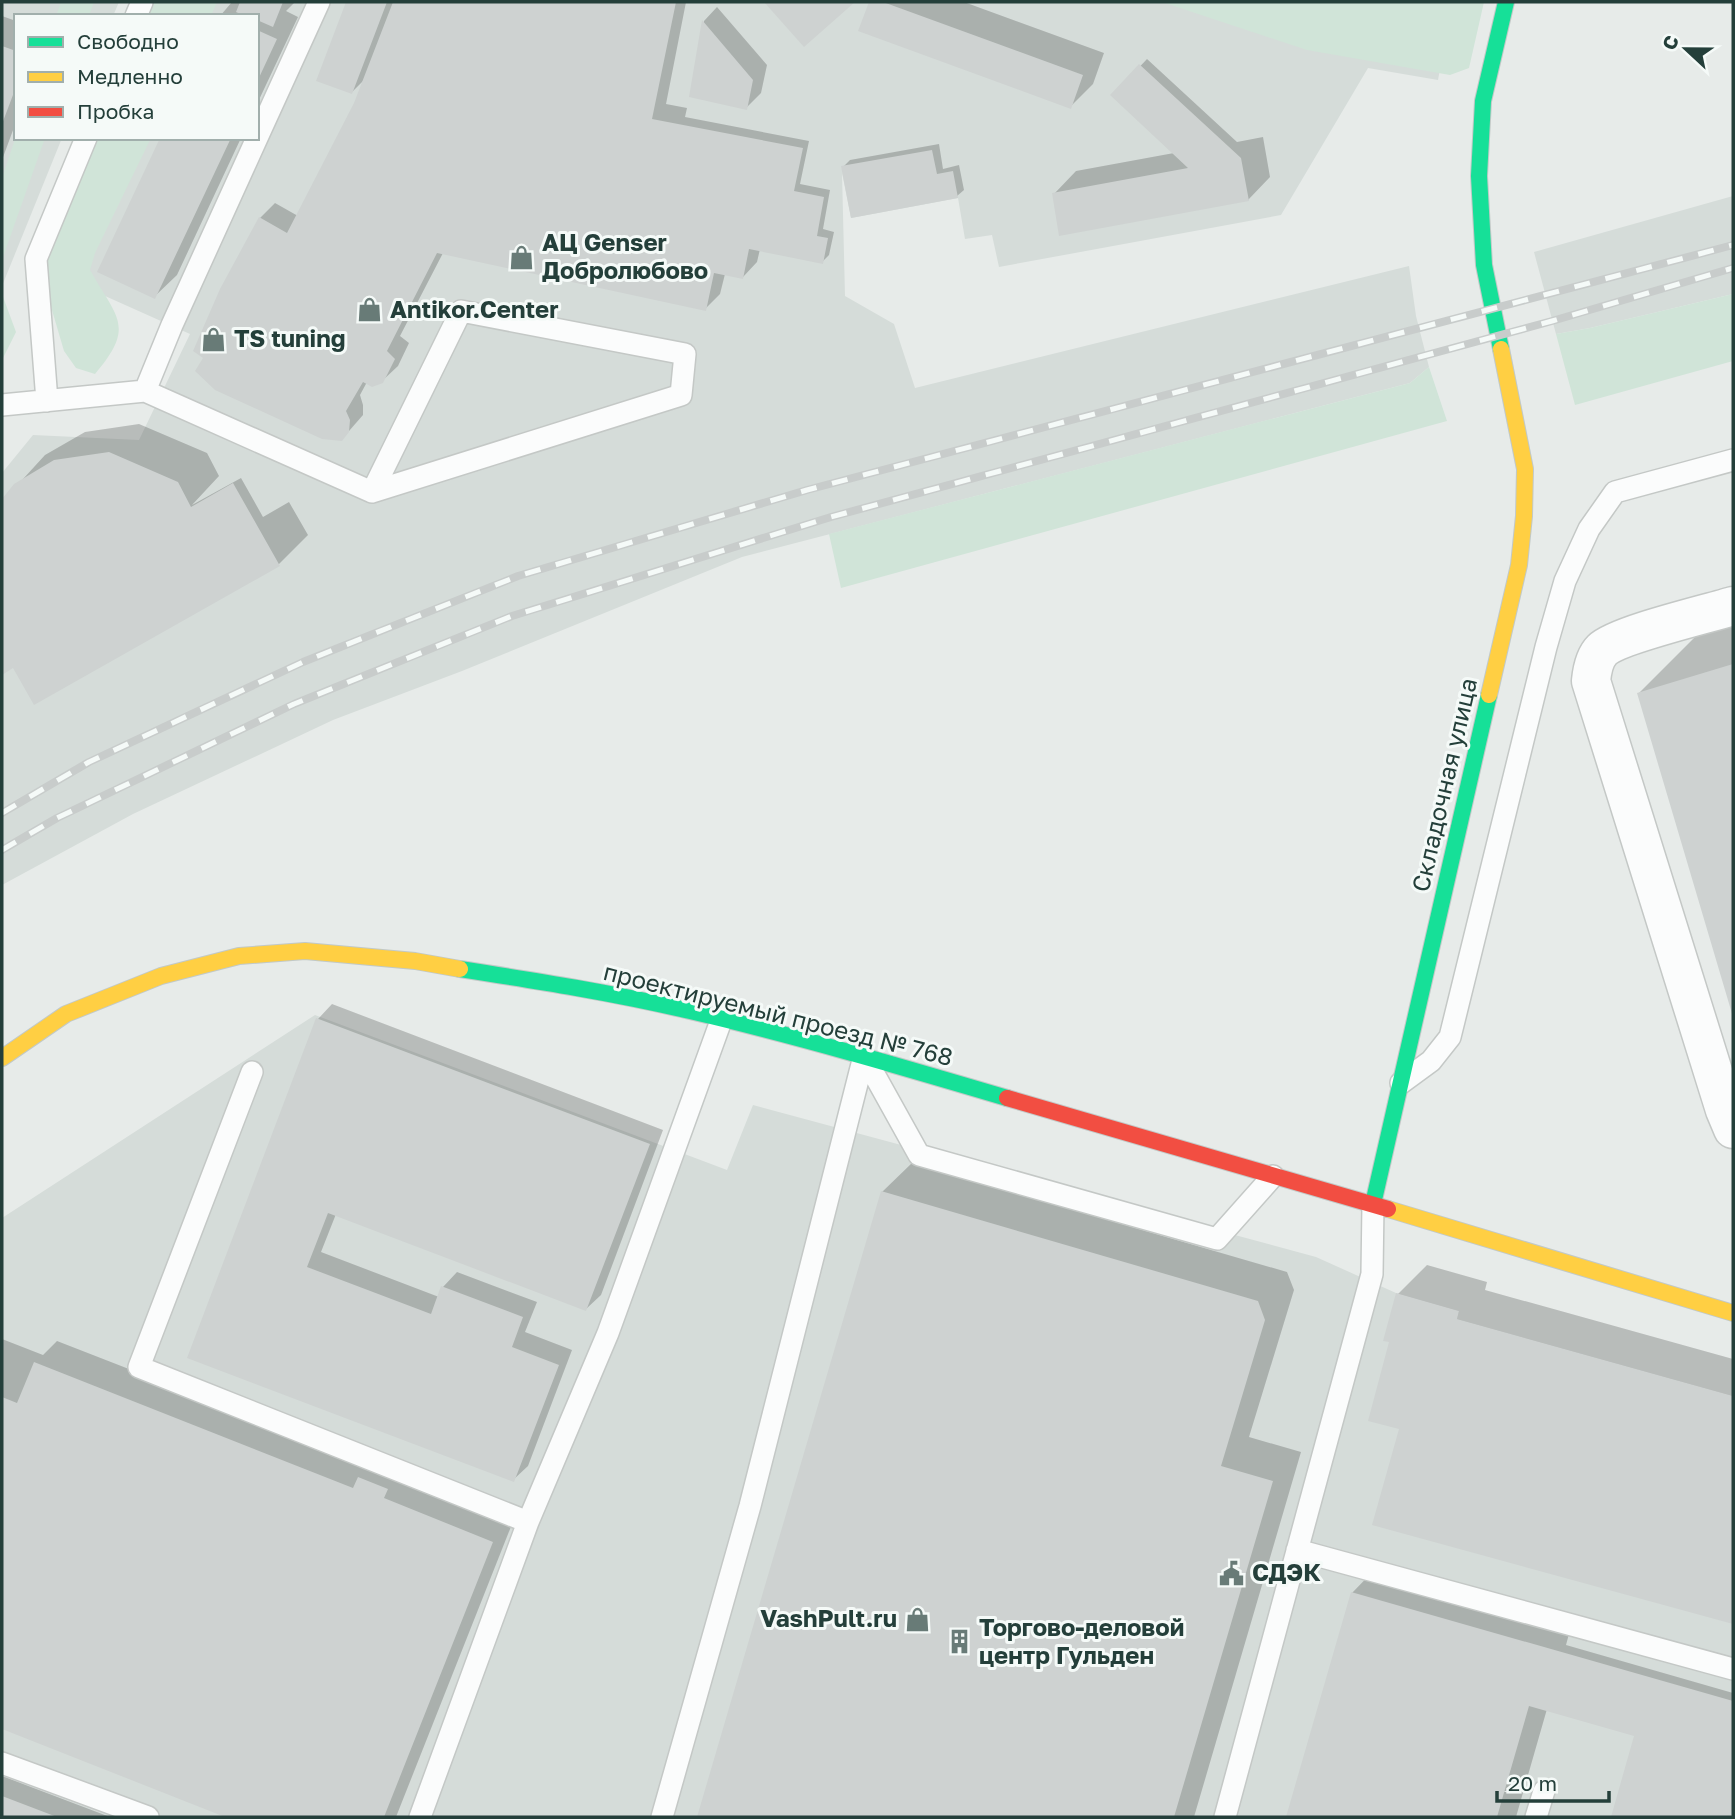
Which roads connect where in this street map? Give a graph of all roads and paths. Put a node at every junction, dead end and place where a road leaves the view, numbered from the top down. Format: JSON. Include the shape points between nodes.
{"nodes":[{"id":1,"x":319,"y":2,"type":"edge"},
{"id":2,"x":1506,"y":2,"type":"edge"},
{"id":3,"x":259,"y":134,"type":"edge"},
{"id":4,"x":85,"y":140,"type":"edge"},
{"id":5,"x":256,"y":140,"type":"edge"},
{"id":6,"x":145,"y":391,"type":"junction"},
{"id":7,"x":47,"y":401,"type":"junction"},
{"id":8,"x":2,"y":405,"type":"edge"},
{"id":9,"x":1733,"y":460,"type":"edge"},
{"id":10,"x":372,"y":492,"type":"junction"},
{"id":11,"x":1733,"y":606,"type":"edge"},
{"id":12,"x":722,"y":1018,"type":"junction"},
{"id":13,"x":864,"y":1056,"type":"junction"},
{"id":14,"x":2,"y":1058,"type":"edge"},
{"id":15,"x":252,"y":1072,"type":"dead end"},
{"id":16,"x":1399,"y":1084,"type":"junction"},
{"id":17,"x":1733,"y":1129,"type":"edge"},
{"id":18,"x":1273,"y":1175,"type":"junction"},
{"id":19,"x":1373,"y":1204,"type":"junction"},
{"id":20,"x":1733,"y":1313,"type":"edge"},
{"id":21,"x":528,"y":1522,"type":"junction"},
{"id":22,"x":1297,"y":1550,"type":"junction"},
{"id":23,"x":1733,"y":1669,"type":"edge"},
{"id":24,"x":2,"y":1763,"type":"edge"},
{"id":25,"x":1544,"y":1791,"type":"dead end"},
{"id":26,"x":148,"y":1817,"type":"edge"},
{"id":27,"x":420,"y":1817,"type":"edge"},
{"id":28,"x":662,"y":1817,"type":"edge"},
{"id":29,"x":1225,"y":1817,"type":"edge"},
{"id":30,"x":1536,"y":1817,"type":"edge"}],
"edges":[{"from":1,"to":3,"type":"lane"},
{"from":2,"to":16,"type":"street","name":"Складочная улица","via":[[1483,100],[1479,176],[1483,265],[1525,469],[1524,516],[1519,565]]},
{"from":4,"to":7,"type":"lane","via":[[36,259]]},
{"from":5,"to":6,"type":"lane"},
{"from":6,"to":7,"type":"lane"},
{"from":6,"to":10,"type":"lane"},
{"from":7,"to":8,"type":"lane"},
{"from":9,"to":16,"type":"lane","via":[[1615,492],[1590,529],[1565,581],[1546,647],[1450,1037],[1431,1061]]},
{"from":10,"to":10,"type":"lane","via":[[681,395],[684,354],[461,311]]},
{"from":11,"to":17,"type":"street","via":[[1620,639],[1602,650],[1591,681]]},
{"from":12,"to":13,"type":"street","name":"проектируемый проезд № 768"},
{"from":12,"to":14,"type":"street","name":"проектируемый проезд № 768","via":[[571,986],[428,963],[304,951],[239,956],[161,976],[66,1014]]},
{"from":12,"to":21,"type":"lane","via":[[608,1333]]},
{"from":13,"to":18,"type":"street","name":"проектируемый проезд № 768"},
{"from":13,"to":18,"type":"lane","via":[[919,1155],[1217,1239]]},
{"from":13,"to":28,"type":"lane","via":[[750,1506]]},
{"from":15,"to":21,"type":"lane","via":[[139,1367]]},
{"from":16,"to":19,"type":"street","name":"Складочная улица"},
{"from":18,"to":19,"type":"street","name":"проектируемый проезд № 768"},
{"from":19,"to":20,"type":"street"},
{"from":19,"to":22,"type":"lane","via":[[1372,1273]]},
{"from":21,"to":27,"type":"lane"},
{"from":22,"to":23,"type":"lane"},
{"from":22,"to":29,"type":"lane"},
{"from":24,"to":26,"type":"lane"},
{"from":25,"to":30,"type":"lane"}]}
